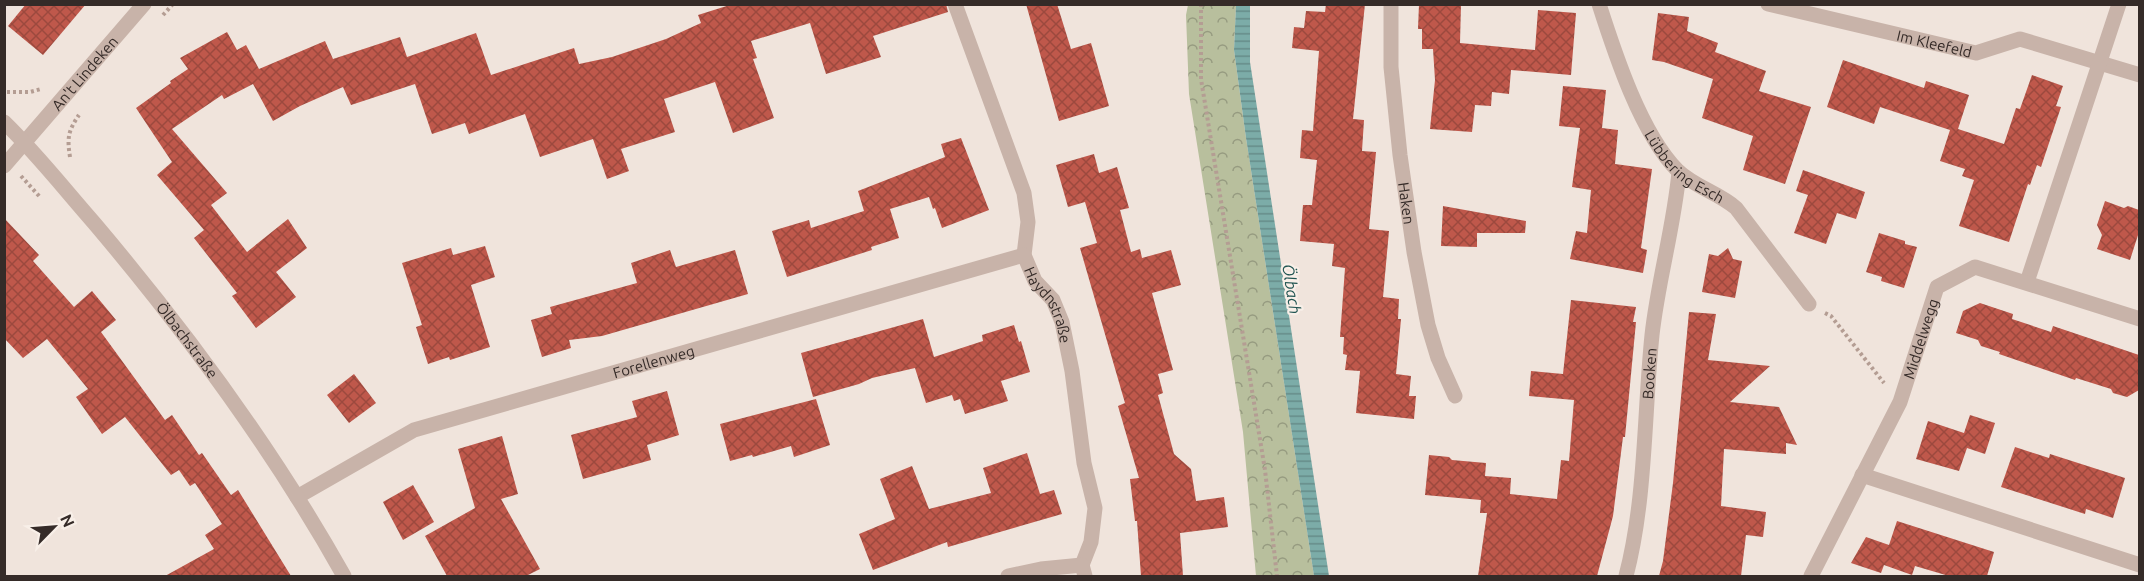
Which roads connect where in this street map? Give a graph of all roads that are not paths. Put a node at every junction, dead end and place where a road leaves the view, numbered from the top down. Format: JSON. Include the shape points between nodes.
{"nodes":[{"id":1,"x":144,"y":4,"type":"edge"},
{"id":2,"x":955,"y":4,"type":"edge"},
{"id":3,"x":1391,"y":4,"type":"edge"},
{"id":4,"x":1599,"y":4,"type":"edge"},
{"id":5,"x":1767,"y":4,"type":"edge"},
{"id":6,"x":2119,"y":4,"type":"edge"},
{"id":7,"x":2100,"y":62,"type":"junction"},
{"id":8,"x":2139,"y":75,"type":"edge"},
{"id":9,"x":4,"y":122,"type":"edge"},
{"id":10,"x":25,"y":142,"type":"junction"},
{"id":11,"x":7,"y":164,"type":"edge"},
{"id":12,"x":1679,"y":172,"type":"junction"},
{"id":13,"x":1024,"y":255,"type":"junction"},
{"id":14,"x":2027,"y":282,"type":"junction"},
{"id":15,"x":1809,"y":304,"type":"road end"},
{"id":16,"x":2139,"y":319,"type":"edge"},
{"id":17,"x":1455,"y":396,"type":"dead end"},
{"id":18,"x":1862,"y":475,"type":"junction"},
{"id":19,"x":297,"y":497,"type":"junction"},
{"id":20,"x":2139,"y":565,"type":"edge"},
{"id":21,"x":1083,"y":571,"type":"edge"},
{"id":22,"x":344,"y":576,"type":"edge"},
{"id":23,"x":1008,"y":576,"type":"edge"},
{"id":24,"x":1626,"y":576,"type":"edge"},
{"id":25,"x":1810,"y":576,"type":"edge"}],
"edges":[{"from":1,"to":10,"type":"street","name":"An't Lindeken"},
{"from":2,"to":13,"type":"street","name":"Haydnstraße","via":[[1024,194],[1028,222]]},
{"from":3,"to":17,"type":"street","name":"Haken","via":[[1391,67],[1414,252],[1428,326]]},
{"from":4,"to":12,"type":"street","name":"Lübbering Esch","via":[[1649,132]]},
{"from":5,"to":7,"type":"street","name":"Im Kleefeld","via":[[1976,53],[2020,39]]},
{"from":6,"to":7,"type":"street"},
{"from":7,"to":8,"type":"street"},
{"from":7,"to":14,"type":"street"},
{"from":9,"to":10,"type":"street","name":"Ölbachstraße"},
{"from":10,"to":11,"type":"street","name":"An't Lindeken"},
{"from":10,"to":19,"type":"street","name":"Ölbachstraße","via":[[185,336]]},
{"from":12,"to":15,"type":"street","name":"Lübbering Esch","via":[[1736,208]]},
{"from":12,"to":24,"type":"street","name":"Booken","via":[[1652,332],[1641,474]]},
{"from":13,"to":19,"type":"street","name":"Forellenweg","via":[[414,430]]},
{"from":13,"to":21,"type":"street","name":"Haydnstraße","via":[[1035,281],[1053,300],[1062,322],[1072,371],[1084,463],[1095,508]]},
{"from":14,"to":16,"type":"street","name":"Middelwegg"},
{"from":14,"to":18,"type":"street","name":"Middelwegg","via":[[1975,267],[1937,287],[1900,402]]},
{"from":18,"to":20,"type":"street"},
{"from":18,"to":25,"type":"street","name":"Middelwegg"},
{"from":19,"to":22,"type":"street","name":"Ölbachstraße"},
{"from":21,"to":23,"type":"street","via":[[1041,569]]}]}
